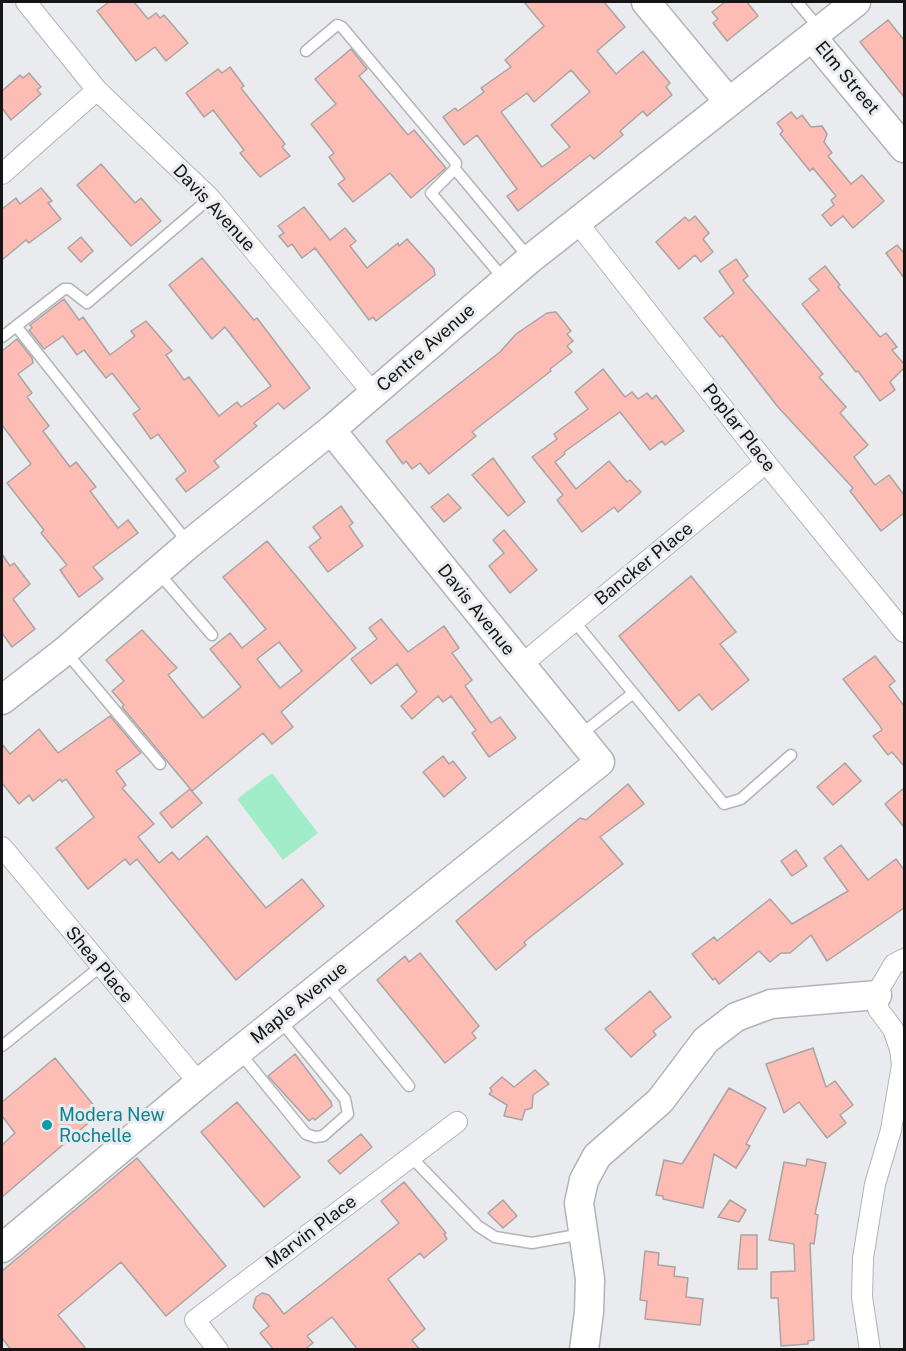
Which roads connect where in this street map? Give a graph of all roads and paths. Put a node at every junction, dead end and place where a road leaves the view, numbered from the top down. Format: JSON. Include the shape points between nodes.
{"nodes":[{"id":1,"x":26,"y":2,"type":"edge"},
{"id":2,"x":646,"y":2,"type":"edge"},
{"id":3,"x":797,"y":2,"type":"edge"},
{"id":4,"x":856,"y":2,"type":"edge"},
{"id":5,"x":816,"y":33,"type":"junction"},
{"id":6,"x":306,"y":51,"type":"dead end"},
{"id":7,"x":97,"y":90,"type":"junction"},
{"id":8,"x":728,"y":100,"type":"junction"},
{"id":9,"x":904,"y":148,"type":"edge"},
{"id":10,"x":455,"y":169,"type":"junction"},
{"id":11,"x":2,"y":174,"type":"edge"},
{"id":12,"x":210,"y":198,"type":"junction"},
{"id":13,"x":577,"y":222,"type":"junction"},
{"id":14,"x":530,"y":259,"type":"junction"},
{"id":15,"x":504,"y":280,"type":"junction"},
{"id":16,"x":16,"y":326,"type":"junction"},
{"id":17,"x":2,"y":337,"type":"edge"},
{"id":18,"x":373,"y":393,"type":"junction"},
{"id":19,"x":331,"y":430,"type":"junction"},
{"id":20,"x":766,"y":463,"type":"junction"},
{"id":21,"x":189,"y":544,"type":"junction"},
{"id":22,"x":157,"y":571,"type":"junction"},
{"id":23,"x":574,"y":621,"type":"junction"},
{"id":24,"x":904,"y":632,"type":"edge"},
{"id":25,"x":212,"y":635,"type":"dead end"},
{"id":26,"x":65,"y":651,"type":"junction"},
{"id":27,"x":521,"y":665,"type":"junction"},
{"id":28,"x":6,"y":689,"type":"edge"},
{"id":29,"x":632,"y":694,"type":"junction"},
{"id":30,"x":579,"y":736,"type":"junction"},
{"id":31,"x":791,"y":755,"type":"dead end"},
{"id":32,"x":600,"y":762,"type":"joint"},
{"id":33,"x":160,"y":764,"type":"dead end"},
{"id":34,"x":2,"y":847,"type":"edge"},
{"id":35,"x":904,"y":959,"type":"edge"},
{"id":36,"x":100,"y":967,"type":"junction"},
{"id":37,"x":324,"y":982,"type":"junction"},
{"id":38,"x":877,"y":995,"type":"junction"},
{"id":39,"x":279,"y":1019,"type":"junction"},
{"id":40,"x":899,"y":1026,"type":"edge"},
{"id":41,"x":2,"y":1046,"type":"edge"},
{"id":42,"x":238,"y":1051,"type":"junction"},
{"id":43,"x":199,"y":1083,"type":"junction"},
{"id":44,"x":409,"y":1086,"type":"dead end"},
{"id":45,"x":457,"y":1122,"type":"dead end"},
{"id":46,"x":411,"y":1156,"type":"junction"},
{"id":47,"x":582,"y":1234,"type":"junction"},
{"id":48,"x":2,"y":1248,"type":"edge"},
{"id":49,"x":218,"y":1350,"type":"edge"},
{"id":50,"x":584,"y":1350,"type":"edge"},
{"id":51,"x":870,"y":1350,"type":"edge"}],
"edges":[{"from":1,"to":7,"type":"street","name":"Davis Avenue"},
{"from":2,"to":8,"type":"street"},
{"from":3,"to":5,"type":"lane"},
{"from":4,"to":5,"type":"street","name":"Centre Avenue"},
{"from":5,"to":8,"type":"street","name":"Centre Avenue"},
{"from":5,"to":9,"type":"street","name":"Elm Street"},
{"from":6,"to":10,"type":"lane","via":[[337,25],[342,27],[456,163]]},
{"from":7,"to":11,"type":"street"},
{"from":7,"to":12,"type":"street","name":"Davis Avenue"},
{"from":8,"to":13,"type":"street","name":"Centre Avenue"},
{"from":10,"to":14,"type":"lane"},
{"from":10,"to":15,"type":"lane","via":[[431,193]]},
{"from":12,"to":16,"type":"lane","via":[[87,303],[64,289]]},
{"from":12,"to":18,"type":"street","name":"Davis Avenue"},
{"from":13,"to":14,"type":"street","name":"Centre Avenue"},
{"from":13,"to":20,"type":"street","name":"Poplar Place"},
{"from":14,"to":15,"type":"street","name":"Centre Avenue"},
{"from":15,"to":18,"type":"street","name":"Centre Avenue"},
{"from":16,"to":17,"type":"lane"},
{"from":16,"to":21,"type":"lane"},
{"from":18,"to":19,"type":"street","name":"Centre Avenue"},
{"from":19,"to":21,"type":"street","name":"Centre Avenue"},
{"from":19,"to":27,"type":"street","name":"Davis Avenue"},
{"from":20,"to":23,"type":"street","name":"Bancker Place"},
{"from":20,"to":24,"type":"street","name":"Poplar Place"},
{"from":21,"to":22,"type":"street","name":"Centre Avenue"},
{"from":22,"to":25,"type":"lane"},
{"from":22,"to":26,"type":"street","name":"Centre Avenue"},
{"from":23,"to":27,"type":"street","name":"Bancker Place"},
{"from":23,"to":29,"type":"lane"},
{"from":26,"to":28,"type":"street","name":"Centre Avenue"},
{"from":26,"to":33,"type":"lane"},
{"from":27,"to":30,"type":"street","name":"Davis Avenue"},
{"from":29,"to":30,"type":"lane"},
{"from":29,"to":31,"type":"lane","via":[[724,804],[741,799]]},
{"from":30,"to":32,"type":"street","name":"Davis Avenue"},
{"from":32,"to":37,"type":"street","name":"Maple Avenue"},
{"from":34,"to":36,"type":"street","name":"Shea Place"},
{"from":35,"to":38,"type":"street","via":[[885,976]]},
{"from":36,"to":41,"type":"lane"},
{"from":36,"to":43,"type":"street","name":"Shea Place"},
{"from":37,"to":39,"type":"street","name":"Maple Avenue"},
{"from":37,"to":44,"type":"lane"},
{"from":38,"to":40,"type":"street","via":[[878,1009]]},
{"from":38,"to":47,"type":"street","via":[[771,1004],[736,1017],[706,1040],[660,1101],[597,1156],[584,1180],[579,1203]]},
{"from":39,"to":42,"type":"street","name":"Maple Avenue"},
{"from":39,"to":42,"type":"lane","via":[[320,1065],[348,1108],[348,1114],[323,1136],[306,1134]]},
{"from":40,"to":51,"type":"street","via":[[902,1065],[863,1258],[862,1297]]},
{"from":42,"to":43,"type":"street","name":"Maple Avenue"},
{"from":43,"to":48,"type":"street","name":"Maple Avenue"},
{"from":45,"to":46,"type":"street","name":"Marvin Place"},
{"from":46,"to":47,"type":"lane","via":[[478,1226],[495,1237],[532,1243]]},
{"from":46,"to":49,"type":"street","name":"Marvin Place","via":[[195,1320]]},
{"from":47,"to":50,"type":"street","via":[[590,1279]]}]}
